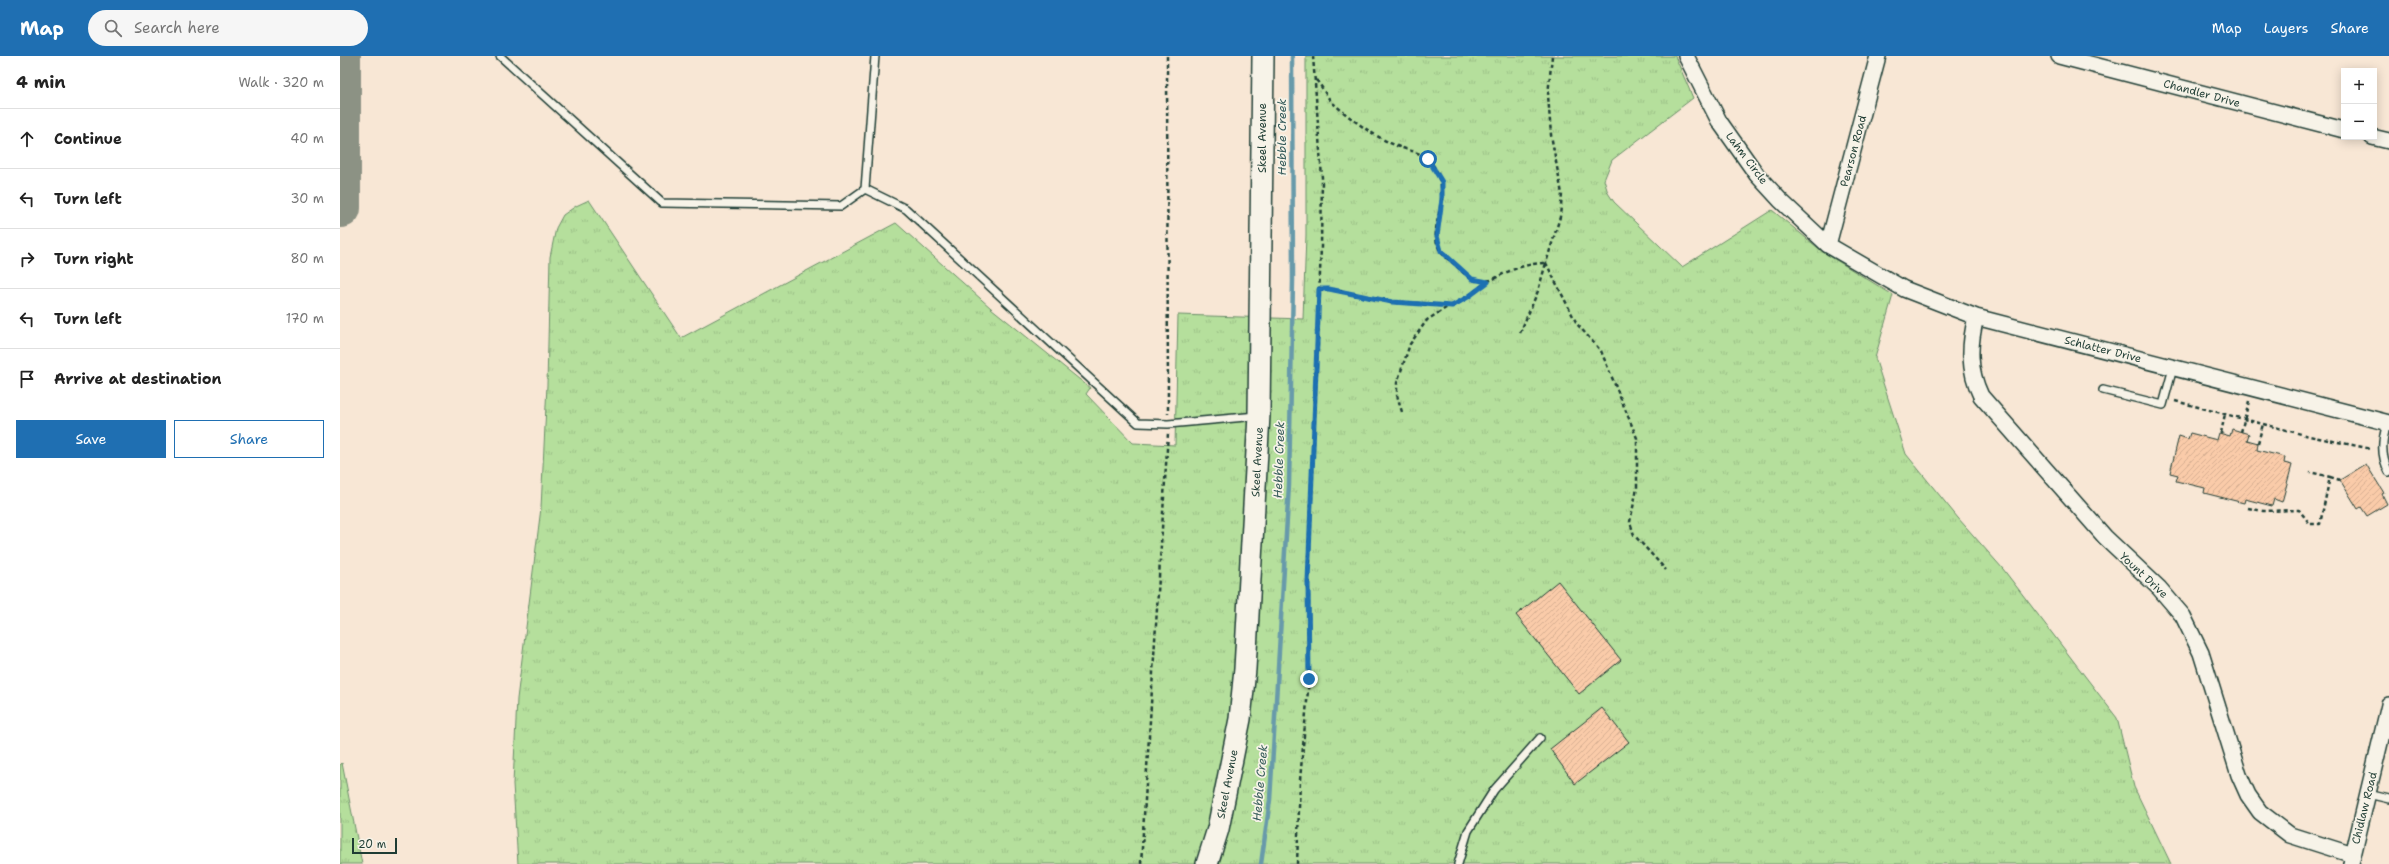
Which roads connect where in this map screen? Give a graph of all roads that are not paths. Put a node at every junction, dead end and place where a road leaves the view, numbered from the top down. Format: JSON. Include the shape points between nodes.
{"nodes":[{"id":1,"x":500,"y":56,"type":"edge"},
{"id":2,"x":875,"y":56,"type":"edge"},
{"id":3,"x":1263,"y":56,"type":"edge"},
{"id":4,"x":1686,"y":56,"type":"edge"},
{"id":5,"x":1878,"y":56,"type":"edge"},
{"id":6,"x":2059,"y":56,"type":"edge"},
{"id":7,"x":2341,"y":129,"type":"edge"},
{"id":8,"x":2377,"y":138,"type":"edge"},
{"id":9,"x":2389,"y":142,"type":"edge"},
{"id":10,"x":865,"y":189,"type":"junction"},
{"id":11,"x":1828,"y":245,"type":"junction"},
{"id":12,"x":1976,"y":317,"type":"junction"},
{"id":13,"x":2173,"y":368,"type":"junction"},
{"id":14,"x":2103,"y":390,"type":"dead end"},
{"id":15,"x":1259,"y":415,"type":"junction"},
{"id":16,"x":2388,"y":423,"type":"edge"},
{"id":17,"x":2389,"y":472,"type":"edge"},
{"id":18,"x":2389,"y":705,"type":"edge"},
{"id":19,"x":2386,"y":733,"type":"edge"},
{"id":20,"x":1540,"y":738,"type":"dead end"},
{"id":21,"x":2368,"y":794,"type":"junction"},
{"id":22,"x":2389,"y":799,"type":"edge"},
{"id":23,"x":2352,"y":860,"type":"edge"},
{"id":24,"x":1207,"y":864,"type":"edge"},
{"id":25,"x":1458,"y":864,"type":"edge"}],
"edges":[{"from":1,"to":10,"type":"lane","via":[[662,203],[841,206]]},
{"from":2,"to":10,"type":"lane"},
{"from":3,"to":15,"type":"street","name":"Skeel Avenue"},
{"from":4,"to":11,"type":"street","name":"Lahm Circle","via":[[1702,92],[1736,147],[1780,200]]},
{"from":5,"to":11,"type":"street","name":"Pearson Road"},
{"from":6,"to":7,"type":"street","name":"Chandler Drive"},
{"from":8,"to":9,"type":"street"},
{"from":10,"to":15,"type":"lane","via":[[906,209],[1138,423],[1168,424]]},
{"from":11,"to":12,"type":"street","name":"Schlatter Drive","via":[[1904,289]]},
{"from":12,"to":13,"type":"street","name":"Schlatter Drive"},
{"from":12,"to":23,"type":"street","name":"Yount Drive","via":[[1970,340],[1971,367],[1981,396],[2105,537],[2159,588],[2182,616],[2201,653],[2239,775],[2248,795],[2265,816],[2285,832]]},
{"from":13,"to":14,"type":"lane","via":[[2163,405]]},
{"from":13,"to":16,"type":"street","name":"Schlatter Drive"},
{"from":15,"to":24,"type":"street","name":"Skeel Avenue","via":[[1240,719],[1218,829]]},
{"from":16,"to":17,"type":"lane","via":[[2383,435],[2382,451]]},
{"from":18,"to":19,"type":"street","name":"Chidlaw Road"},
{"from":19,"to":21,"type":"street","name":"Chidlaw Road"},
{"from":20,"to":25,"type":"lane","via":[[1494,790],[1468,831]]},
{"from":21,"to":22,"type":"lane"},
{"from":21,"to":23,"type":"street","name":"Chidlaw Road"}]}
